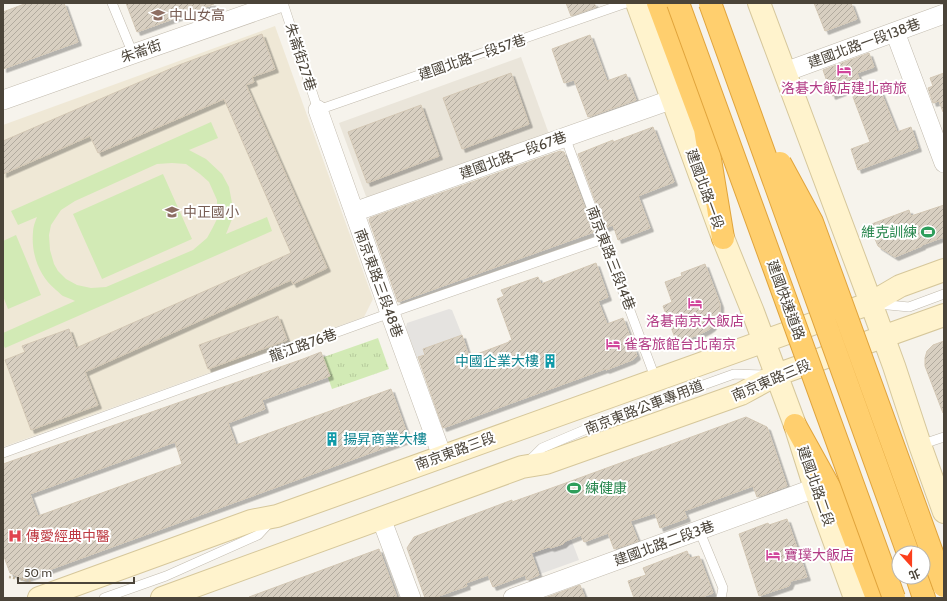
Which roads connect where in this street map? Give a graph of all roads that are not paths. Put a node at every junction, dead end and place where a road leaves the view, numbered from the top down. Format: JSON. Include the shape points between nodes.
{"nodes":[{"id":1,"x":112,"y":3,"type":"edge"},
{"id":2,"x":279,"y":3,"type":"edge"},
{"id":3,"x":283,"y":3,"type":"edge"},
{"id":4,"x":626,"y":3,"type":"edge"},
{"id":5,"x":637,"y":3,"type":"edge"},
{"id":6,"x":658,"y":3,"type":"edge"},
{"id":7,"x":678,"y":3,"type":"edge"},
{"id":8,"x":710,"y":3,"type":"edge"},
{"id":9,"x":759,"y":3,"type":"edge"},
{"id":10,"x":944,"y":14,"type":"edge"},
{"id":11,"x":895,"y":32,"type":"junction"},
{"id":12,"x":133,"y":54,"type":"junction"},
{"id":13,"x":785,"y":72,"type":"junction"},
{"id":14,"x":673,"y":99,"type":"junction"},
{"id":15,"x":3,"y":100,"type":"edge"},
{"id":16,"x":746,"y":102,"type":"junction"},
{"id":17,"x":318,"y":110,"type":"junction"},
{"id":18,"x":937,"y":125,"type":"edge"},
{"id":19,"x":565,"y":137,"type":"junction"},
{"id":20,"x":944,"y":163,"type":"edge"},
{"id":21,"x":354,"y":212,"type":"junction"},
{"id":22,"x":723,"y":238,"type":"junction"},
{"id":23,"x":603,"y":239,"type":"junction"},
{"id":24,"x":944,"y":270,"type":"edge"},
{"id":25,"x":944,"y":294,"type":"edge"},
{"id":26,"x":871,"y":303,"type":"junction"},
{"id":27,"x":390,"y":313,"type":"junction"},
{"id":28,"x":944,"y":315,"type":"edge"},
{"id":29,"x":883,"y":337,"type":"junction"},
{"id":30,"x":764,"y":342,"type":"junction"},
{"id":31,"x":776,"y":375,"type":"junction"},
{"id":32,"x":656,"y":380,"type":"junction"},
{"id":33,"x":795,"y":425,"type":"junction"},
{"id":34,"x":944,"y":437,"type":"edge"},
{"id":35,"x":920,"y":445,"type":"junction"},
{"id":36,"x":3,"y":453,"type":"edge"},
{"id":37,"x":442,"y":456,"type":"junction"},
{"id":38,"x":815,"y":488,"type":"junction"},
{"id":39,"x":944,"y":512,"type":"edge"},
{"id":40,"x":277,"y":516,"type":"junction"},
{"id":41,"x":380,"y":518,"type":"junction"},
{"id":42,"x":699,"y":530,"type":"junction"},
{"id":43,"x":905,"y":545,"type":"edge"},
{"id":44,"x":920,"y":585,"type":"edge"},
{"id":45,"x":944,"y":586,"type":"edge"},
{"id":46,"x":36,"y":590,"type":"edge"},
{"id":47,"x":171,"y":597,"type":"edge"},
{"id":48,"x":104,"y":598,"type":"edge"},
{"id":49,"x":411,"y":598,"type":"edge"},
{"id":50,"x":513,"y":598,"type":"edge"},
{"id":51,"x":721,"y":598,"type":"edge"},
{"id":52,"x":854,"y":598,"type":"edge"},
{"id":53,"x":877,"y":598,"type":"edge"},
{"id":54,"x":894,"y":598,"type":"edge"},
{"id":55,"x":924,"y":598,"type":"edge"}],
"edges":[{"from":1,"to":12,"type":"lane"},
{"from":2,"to":12,"type":"street","name":"朱崙街"},
{"from":3,"to":17,"type":"lane","name":"朱崙街27巷"},
{"from":4,"to":17,"type":"lane","name":"建國北路一段57巷"},
{"from":5,"to":14,"type":"main road","name":"建國北路一段"},
{"from":6,"to":22,"type":"highway","via":[[704,129]]},
{"from":7,"to":54,"type":"highway","name":"建國快速道路","bridge":true},
{"from":8,"to":16,"type":"highway","name":"建國快速道路","bridge":true},
{"from":9,"to":13,"type":"main road"},
{"from":10,"to":11,"type":"street","name":"建國北路一段138巷"},
{"from":11,"to":13,"type":"street","name":"建國北路一段138巷"},
{"from":11,"to":18,"type":"street"},
{"from":12,"to":15,"type":"street","name":"朱崙街"},
{"from":13,"to":26,"type":"main road"},
{"from":14,"to":19,"type":"street","name":"建國北路一段67巷"},
{"from":14,"to":22,"type":"main road","name":"建國北路一段"},
{"from":16,"to":43,"type":"highway","name":"建國快速道路","bridge":true},
{"from":16,"to":45,"type":"highway","bridge":true,"via":[[812,222]]},
{"from":17,"to":21,"type":"street","name":"南京東路三段48巷"},
{"from":18,"to":20,"type":"street"},
{"from":19,"to":21,"type":"street","name":"建國北路一段67巷"},
{"from":19,"to":23,"type":"lane","name":"南京東路三段14巷"},
{"from":21,"to":27,"type":"street","name":"南京東路三段48巷"},
{"from":22,"to":30,"type":"main road","name":"建國北路一段"},
{"from":23,"to":27,"type":"lane","name":"龍江路76巷"},
{"from":23,"to":32,"type":"lane","name":"南京東路三段14巷"},
{"from":24,"to":26,"type":"main road","name":"南京東路三段","via":[[900,286]]},
{"from":25,"to":26,"type":"lane","via":[[909,307]]},
{"from":26,"to":29,"type":"main road"},
{"from":26,"to":30,"type":"main road","name":"南京東路三段"},
{"from":27,"to":36,"type":"lane","name":"龍江路76巷"},
{"from":27,"to":37,"type":"street","name":"南京東路三段48巷"},
{"from":28,"to":29,"type":"main road","name":"南京東路三段"},
{"from":29,"to":31,"type":"main road","name":"南京東路三段"},
{"from":29,"to":35,"type":"main road"},
{"from":30,"to":31,"type":"main road","name":"建國北路一段"},
{"from":30,"to":32,"type":"main road","name":"南京東路三段"},
{"from":31,"to":33,"type":"main road","name":"建國北路二段"},
{"from":31,"to":41,"type":"main road","name":"南京東路三段","via":[[742,394],[546,463],[522,467]]},
{"from":32,"to":37,"type":"main road","name":"南京東路三段"},
{"from":33,"to":38,"type":"main road","name":"建國北路二段"},
{"from":33,"to":53,"type":"highway","via":[[847,519]]},
{"from":34,"to":35,"type":"lane"},
{"from":35,"to":39,"type":"main road"},
{"from":37,"to":40,"type":"main road","name":"南京東路三段"},
{"from":38,"to":42,"type":"street","name":"建國北路二段3巷"},
{"from":38,"to":52,"type":"main road","name":"建國北路二段"},
{"from":40,"to":46,"type":"main road","name":"南京東路三段","via":[[251,521]]},
{"from":40,"to":48,"type":"lane","via":[[258,534],[166,576]]},
{"from":41,"to":47,"type":"main road","name":"南京東路三段"},
{"from":41,"to":49,"type":"street"},
{"from":42,"to":50,"type":"street","name":"建國北路二段3巷"},
{"from":42,"to":51,"type":"lane","via":[[723,588]]},
{"from":44,"to":55,"type":"highway"}]}
